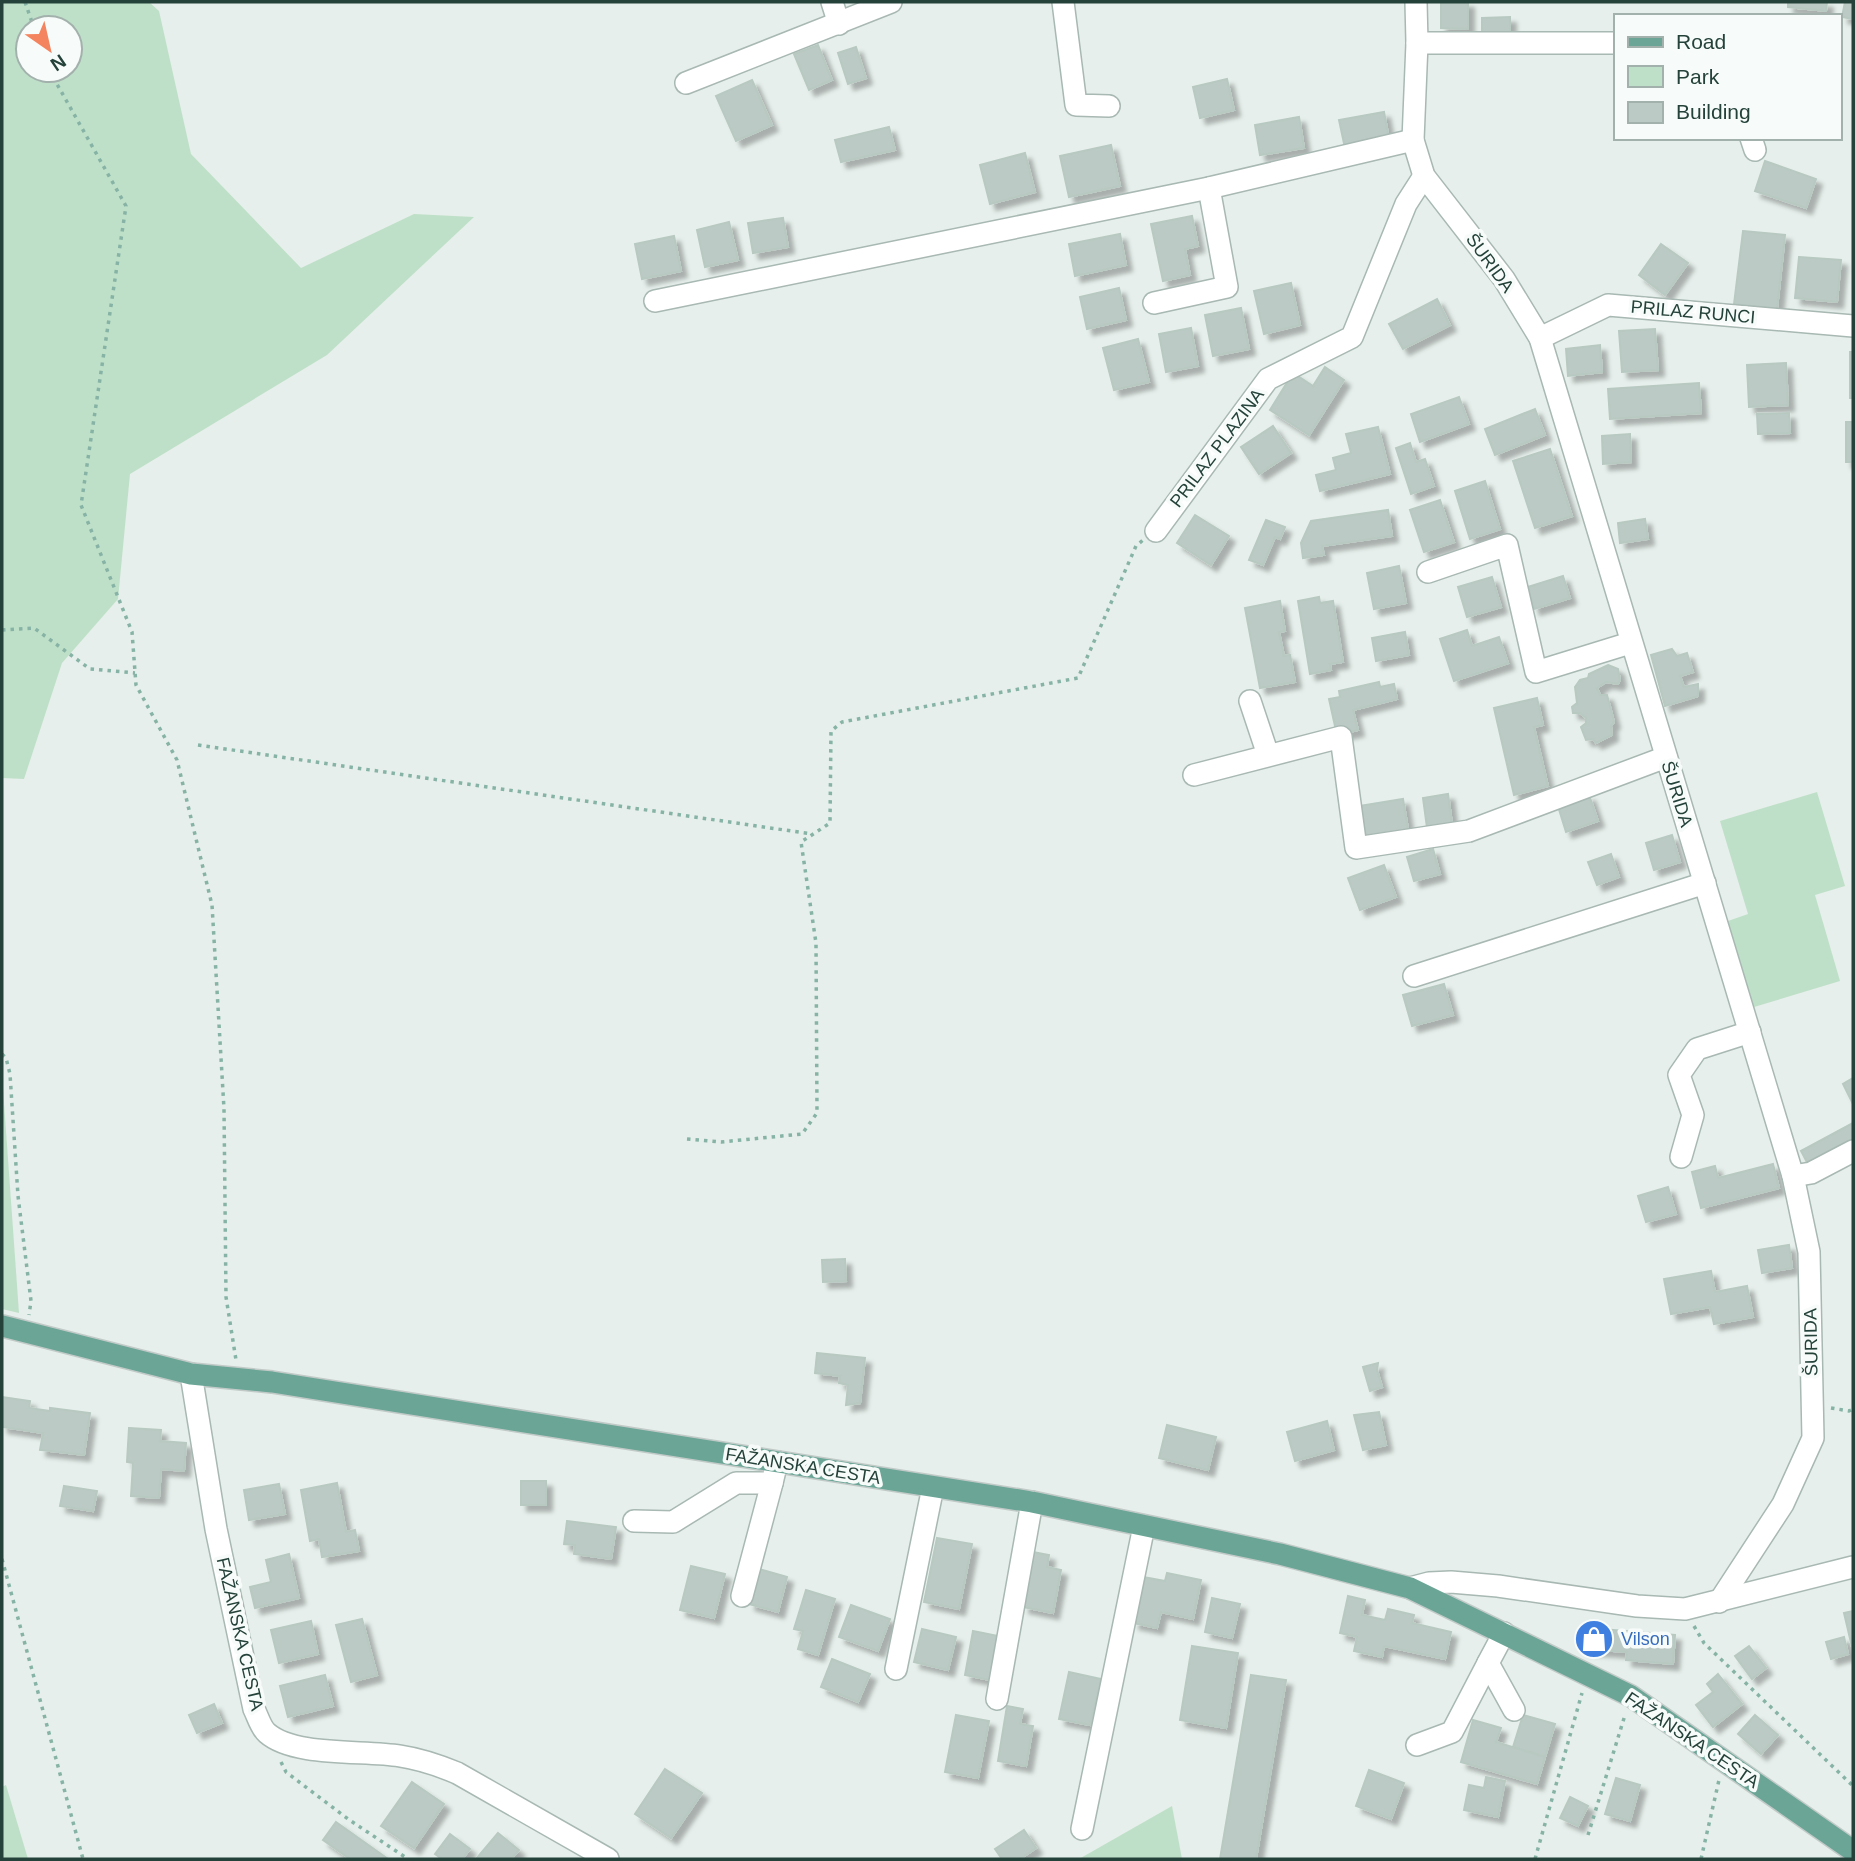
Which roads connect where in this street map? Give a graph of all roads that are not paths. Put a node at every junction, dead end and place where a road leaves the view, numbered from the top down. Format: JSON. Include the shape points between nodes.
{"nodes":[{"id":1,"x":832,"y":2,"type":"edge"},
{"id":2,"x":891,"y":2,"type":"edge"},
{"id":3,"x":1063,"y":2,"type":"edge"},
{"id":4,"x":1416,"y":2,"type":"edge"},
{"id":5,"x":839,"y":24,"type":"junction"},
{"id":6,"x":1417,"y":43,"type":"junction"},
{"id":7,"x":1614,"y":43,"type":"edge"},
{"id":8,"x":687,"y":83,"type":"dead end"},
{"id":9,"x":1109,"y":106,"type":"dead end"},
{"id":10,"x":1413,"y":140,"type":"junction"},
{"id":11,"x":1423,"y":176,"type":"junction"},
{"id":12,"x":1209,"y":188,"type":"junction"},
{"id":13,"x":655,"y":300,"type":"dead end"},
{"id":14,"x":1154,"y":303,"type":"dead end"},
{"id":15,"x":1853,"y":326,"type":"edge"},
{"id":16,"x":1540,"y":338,"type":"junction"},
{"id":17,"x":1156,"y":531,"type":"road end"},
{"id":18,"x":1429,"y":572,"type":"dead end"},
{"id":19,"x":1630,"y":643,"type":"junction"},
{"id":20,"x":1250,"y":701,"type":"dead end"},
{"id":21,"x":1268,"y":755,"type":"junction"},
{"id":22,"x":1666,"y":757,"type":"junction"},
{"id":23,"x":1194,"y":775,"type":"dead end"},
{"id":24,"x":1704,"y":883,"type":"junction"},
{"id":25,"x":1414,"y":976,"type":"dead end"},
{"id":26,"x":1750,"y":1032,"type":"junction"},
{"id":27,"x":1853,"y":1151,"type":"edge"},
{"id":28,"x":1681,"y":1157,"type":"dead end"},
{"id":29,"x":1793,"y":1176,"type":"junction"},
{"id":30,"x":2,"y":1326,"type":"edge"},
{"id":31,"x":191,"y":1374,"type":"junction"},
{"id":32,"x":777,"y":1462,"type":"junction"},
{"id":33,"x":772,"y":1483,"type":"junction"},
{"id":34,"x":933,"y":1487,"type":"junction"},
{"id":35,"x":1032,"y":1502,"type":"junction"},
{"id":36,"x":634,"y":1521,"type":"dead end"},
{"id":37,"x":1144,"y":1526,"type":"junction"},
{"id":38,"x":1853,"y":1567,"type":"edge"},
{"id":39,"x":1410,"y":1588,"type":"junction"},
{"id":40,"x":743,"y":1596,"type":"dead end"},
{"id":41,"x":1719,"y":1602,"type":"junction"},
{"id":42,"x":1504,"y":1633,"type":"junction"},
{"id":43,"x":1488,"y":1663,"type":"junction"},
{"id":44,"x":896,"y":1669,"type":"dead end"},
{"id":45,"x":997,"y":1699,"type":"dead end"},
{"id":46,"x":1514,"y":1710,"type":"dead end"},
{"id":47,"x":1417,"y":1745,"type":"dead end"},
{"id":48,"x":1082,"y":1829,"type":"dead end"},
{"id":49,"x":1853,"y":1851,"type":"edge"},
{"id":50,"x":608,"y":1859,"type":"edge"}],
"edges":[{"from":1,"to":5,"type":"street"},
{"from":2,"to":5,"type":"street"},
{"from":3,"to":9,"type":"street","via":[[1076,105]]},
{"from":4,"to":6,"type":"street","name":"ŠURIDA"},
{"from":5,"to":8,"type":"street"},
{"from":6,"to":7,"type":"street"},
{"from":6,"to":10,"type":"street","name":"ŠURIDA"},
{"from":10,"to":11,"type":"street","name":"ŠURIDA"},
{"from":10,"to":12,"type":"street"},
{"from":11,"to":16,"type":"street","name":"ŠURIDA","via":[[1504,279]]},
{"from":11,"to":17,"type":"street","name":"PRILAZ PLAZINA","via":[[1406,204],[1352,337],[1268,379]]},
{"from":12,"to":13,"type":"street"},
{"from":12,"to":14,"type":"street","via":[[1227,287]]},
{"from":15,"to":16,"type":"street","name":"PRILAZ RUNCI","via":[[1608,305]]},
{"from":16,"to":19,"type":"street","name":"ŠURIDA"},
{"from":18,"to":19,"type":"street","via":[[1507,545],[1536,672]]},
{"from":19,"to":22,"type":"street","name":"ŠURIDA"},
{"from":20,"to":21,"type":"street"},
{"from":21,"to":22,"type":"street","via":[[1341,737],[1356,848],[1469,831]]},
{"from":21,"to":23,"type":"street"},
{"from":22,"to":24,"type":"street","name":"ŠURIDA"},
{"from":24,"to":25,"type":"street"},
{"from":24,"to":26,"type":"street","name":"ŠURIDA"},
{"from":26,"to":28,"type":"street","via":[[1697,1049],[1679,1075],[1693,1115]]},
{"from":26,"to":29,"type":"street","name":"ŠURIDA"},
{"from":27,"to":29,"type":"street","via":[[1811,1173]]},
{"from":29,"to":41,"type":"street","name":"ŠURIDA","via":[[1809,1252],[1813,1438],[1783,1504]]},
{"from":30,"to":31,"type":"main road","name":"FAŽANSKA CESTA"},
{"from":31,"to":32,"type":"main road","name":"FAŽANSKA CESTA"},
{"from":31,"to":50,"type":"street","name":"FAŽANSKA CESTA","via":[[219,1542],[254,1709],[265,1732],[283,1743],[314,1750],[398,1755],[434,1763]]},
{"from":32,"to":33,"type":"street"},
{"from":32,"to":34,"type":"main road","name":"FAŽANSKA CESTA"},
{"from":33,"to":36,"type":"street","via":[[736,1483],[674,1522]]},
{"from":33,"to":40,"type":"street"},
{"from":34,"to":35,"type":"main road","name":"FAŽANSKA CESTA"},
{"from":34,"to":44,"type":"street"},
{"from":35,"to":37,"type":"main road","name":"FAŽANSKA CESTA"},
{"from":35,"to":45,"type":"street"},
{"from":37,"to":39,"type":"main road","name":"FAŽANSKA CESTA","via":[[1280,1554]]},
{"from":37,"to":48,"type":"street"},
{"from":38,"to":41,"type":"street","name":"FAŽANSKA CESTA"},
{"from":39,"to":41,"type":"street","name":"FAŽANSKA CESTA","via":[[1451,1582],[1685,1609]]},
{"from":39,"to":42,"type":"main road","name":"FAŽANSKA CESTA"},
{"from":42,"to":43,"type":"street"},
{"from":42,"to":49,"type":"main road","name":"FAŽANSKA CESTA","via":[[1631,1696]]},
{"from":43,"to":46,"type":"street"},
{"from":43,"to":47,"type":"street","via":[[1452,1732]]}]}
